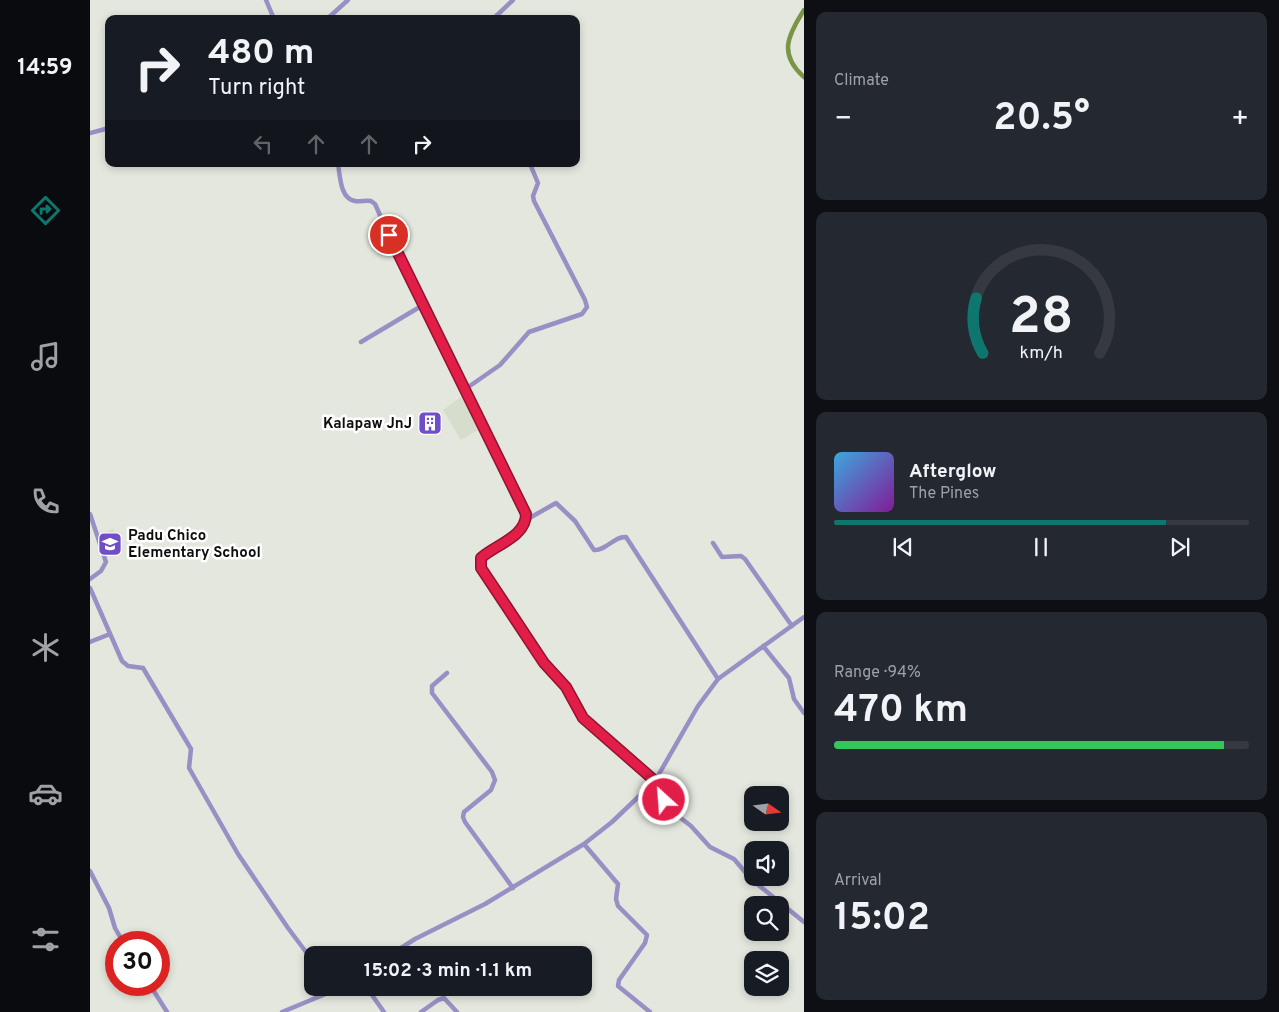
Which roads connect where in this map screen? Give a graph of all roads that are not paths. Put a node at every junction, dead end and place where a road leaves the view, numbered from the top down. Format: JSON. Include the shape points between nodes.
{"nodes":[{"id":1,"x":266,"y":0,"type":"edge"},
{"id":2,"x":348,"y":0,"type":"edge"},
{"id":3,"x":513,"y":0,"type":"edge"},
{"id":4,"x":272,"y":15,"type":"edge"},
{"id":5,"x":331,"y":15,"type":"edge"},
{"id":6,"x":497,"y":15,"type":"edge"},
{"id":7,"x":105,"y":129,"type":"edge"},
{"id":8,"x":90,"y":133,"type":"edge"},
{"id":9,"x":338,"y":167,"type":"edge"},
{"id":10,"x":531,"y":167,"type":"edge"},
{"id":11,"x":423,"y":305,"type":"junction"},
{"id":12,"x":361,"y":342,"type":"dead end"},
{"id":13,"x":464,"y":390,"type":"junction"},
{"id":14,"x":90,"y":514,"type":"edge"},
{"id":15,"x":526,"y":520,"type":"junction"},
{"id":16,"x":713,"y":543,"type":"dead end"},
{"id":17,"x":90,"y":579,"type":"edge"},
{"id":18,"x":90,"y":588,"type":"edge"},
{"id":19,"x":804,"y":617,"type":"edge"},
{"id":20,"x":792,"y":626,"type":"junction"},
{"id":21,"x":110,"y":634,"type":"junction"},
{"id":22,"x":90,"y":642,"type":"edge"},
{"id":23,"x":763,"y":646,"type":"junction"},
{"id":24,"x":447,"y":673,"type":"dead end"},
{"id":25,"x":718,"y":679,"type":"junction"},
{"id":26,"x":804,"y":713,"type":"edge"},
{"id":27,"x":653,"y":783,"type":"junction"},
{"id":28,"x":584,"y":844,"type":"junction"},
{"id":29,"x":90,"y":871,"type":"edge"},
{"id":30,"x":513,"y":888,"type":"junction"},
{"id":31,"x":804,"y":922,"type":"edge"},
{"id":32,"x":117,"y":931,"type":"edge"},
{"id":33,"x":404,"y":946,"type":"edge"},
{"id":34,"x":304,"y":949,"type":"edge"},
{"id":35,"x":157,"y":996,"type":"edge"},
{"id":36,"x":319,"y":996,"type":"edge"},
{"id":37,"x":373,"y":996,"type":"edge"},
{"id":38,"x":167,"y":1012,"type":"edge"},
{"id":39,"x":282,"y":1012,"type":"edge"},
{"id":40,"x":384,"y":1012,"type":"edge"},
{"id":41,"x":421,"y":1012,"type":"edge"},
{"id":42,"x":457,"y":1012,"type":"edge"},
{"id":43,"x":650,"y":1012,"type":"edge"}],
"edges":[{"from":1,"to":4,"type":"street"},
{"from":2,"to":5,"type":"street"},
{"from":3,"to":6,"type":"street"},
{"from":7,"to":8,"type":"street"},
{"from":9,"to":11,"type":"street","via":[[346,196],[356,202],[371,201],[375,204]]},
{"from":10,"to":13,"type":"street","via":[[538,183],[534,201],[587,307],[582,314],[529,332],[500,365]]},
{"from":11,"to":12,"type":"street"},
{"from":11,"to":13,"type":"street"},
{"from":13,"to":15,"type":"street","via":[[523,507]]},
{"from":14,"to":17,"type":"street","via":[[106,562],[101,571]]},
{"from":15,"to":25,"type":"street","via":[[556,503],[575,521],[594,550],[626,537]]},
{"from":15,"to":27,"type":"street","via":[[518,532],[481,558],[481,568],[544,663],[566,687],[583,718]]},
{"from":16,"to":20,"type":"street","via":[[722,557],[742,556],[745,559]]},
{"from":18,"to":21,"type":"street"},
{"from":19,"to":20,"type":"street"},
{"from":20,"to":23,"type":"street"},
{"from":21,"to":22,"type":"street"},
{"from":21,"to":34,"type":"street","via":[[125,664],[143,668],[191,749],[189,768],[238,854]]},
{"from":23,"to":25,"type":"street"},
{"from":23,"to":26,"type":"street","via":[[789,678],[794,699]]},
{"from":24,"to":30,"type":"street","via":[[432,686],[432,693],[495,780],[491,790],[464,812],[463,817]]},
{"from":25,"to":27,"type":"street","via":[[698,706]]},
{"from":27,"to":28,"type":"street"},
{"from":27,"to":31,"type":"street","via":[[672,812],[691,826],[710,847],[734,860],[751,879]]},
{"from":28,"to":30,"type":"street"},
{"from":28,"to":43,"type":"street","via":[[618,884],[618,906],[646,935],[645,943],[618,986]]},
{"from":29,"to":32,"type":"street"},
{"from":30,"to":33,"type":"street"},
{"from":35,"to":38,"type":"street"},
{"from":36,"to":39,"type":"street"},
{"from":37,"to":40,"type":"street"},
{"from":41,"to":42,"type":"street","via":[[444,998]]}]}
